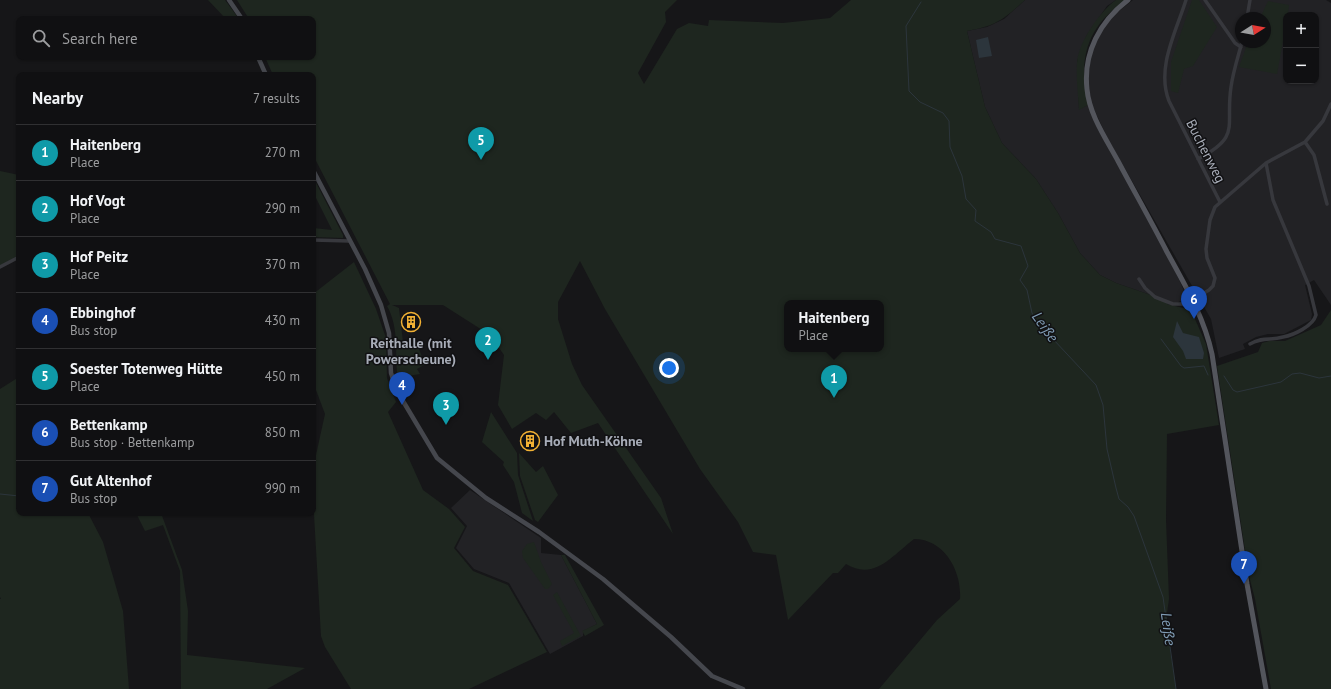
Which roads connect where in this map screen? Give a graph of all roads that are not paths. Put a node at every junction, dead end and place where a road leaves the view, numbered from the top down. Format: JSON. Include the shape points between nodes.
{"nodes":[{"id":1,"x":229,"y":0,"type":"edge"},
{"id":2,"x":1128,"y":0,"type":"edge"},
{"id":3,"x":1186,"y":0,"type":"edge"},
{"id":4,"x":1205,"y":0,"type":"edge"},
{"id":5,"x":1250,"y":0,"type":"edge"},
{"id":6,"x":1248,"y":12,"type":"edge"},
{"id":7,"x":240,"y":16,"type":"edge"},
{"id":8,"x":1235,"y":43,"type":"edge"},
{"id":9,"x":1241,"y":48,"type":"edge"},
{"id":10,"x":259,"y":60,"type":"edge"},
{"id":11,"x":265,"y":72,"type":"edge"},
{"id":12,"x":1331,"y":104,"type":"edge"},
{"id":13,"x":1305,"y":142,"type":"junction"},
{"id":14,"x":1198,"y":159,"type":"junction"},
{"id":15,"x":1266,"y":163,"type":"junction"},
{"id":16,"x":316,"y":176,"type":"edge"},
{"id":17,"x":1220,"y":202,"type":"junction"},
{"id":18,"x":1327,"y":204,"type":"dead end"},
{"id":19,"x":316,"y":240,"type":"edge"},
{"id":20,"x":349,"y":241,"type":"junction"},
{"id":21,"x":16,"y":259,"type":"edge"},
{"id":22,"x":0,"y":268,"type":"edge"},
{"id":23,"x":1139,"y":279,"type":"dead end"},
{"id":24,"x":1193,"y":301,"type":"junction"},
{"id":25,"x":1250,"y":344,"type":"dead end"},
{"id":26,"x":743,"y":689,"type":"edge"},
{"id":27,"x":1266,"y":689,"type":"edge"}],
"edges":[{"from":1,"to":7,"type":"street"},
{"from":2,"to":24,"type":"main road","via":[[1106,21],[1092,46],[1087,68],[1088,95],[1105,136]]},
{"from":3,"to":14,"type":"street","name":"Buchenweg","via":[[1166,60],[1164,80],[1169,101]]},
{"from":4,"to":8,"type":"street"},
{"from":5,"to":6,"type":"street"},
{"from":9,"to":14,"type":"street","via":[[1231,88],[1229,132],[1220,146]]},
{"from":10,"to":11,"type":"street"},
{"from":12,"to":13,"type":"street","via":[[1323,121]]},
{"from":13,"to":15,"type":"street"},
{"from":13,"to":18,"type":"street","via":[[1314,155]]},
{"from":14,"to":17,"type":"street","name":"Buchenweg"},
{"from":15,"to":17,"type":"street"},
{"from":15,"to":25,"type":"street","via":[[1272,196],[1309,286],[1315,306],[1315,318],[1308,325],[1284,337],[1262,338]]},
{"from":16,"to":20,"type":"street"},
{"from":17,"to":24,"type":"street","name":"Buchenweg","via":[[1210,220],[1206,249],[1214,283],[1210,290]]},
{"from":19,"to":20,"type":"street"},
{"from":20,"to":26,"type":"street","via":[[372,283],[385,316],[395,386],[438,458],[486,498],[539,532],[603,579],[712,676]]},
{"from":21,"to":22,"type":"street"},
{"from":23,"to":24,"type":"street","via":[[1148,291],[1163,302],[1181,305]]},
{"from":24,"to":27,"type":"main road","via":[[1206,330],[1212,354],[1247,584]]}]}
